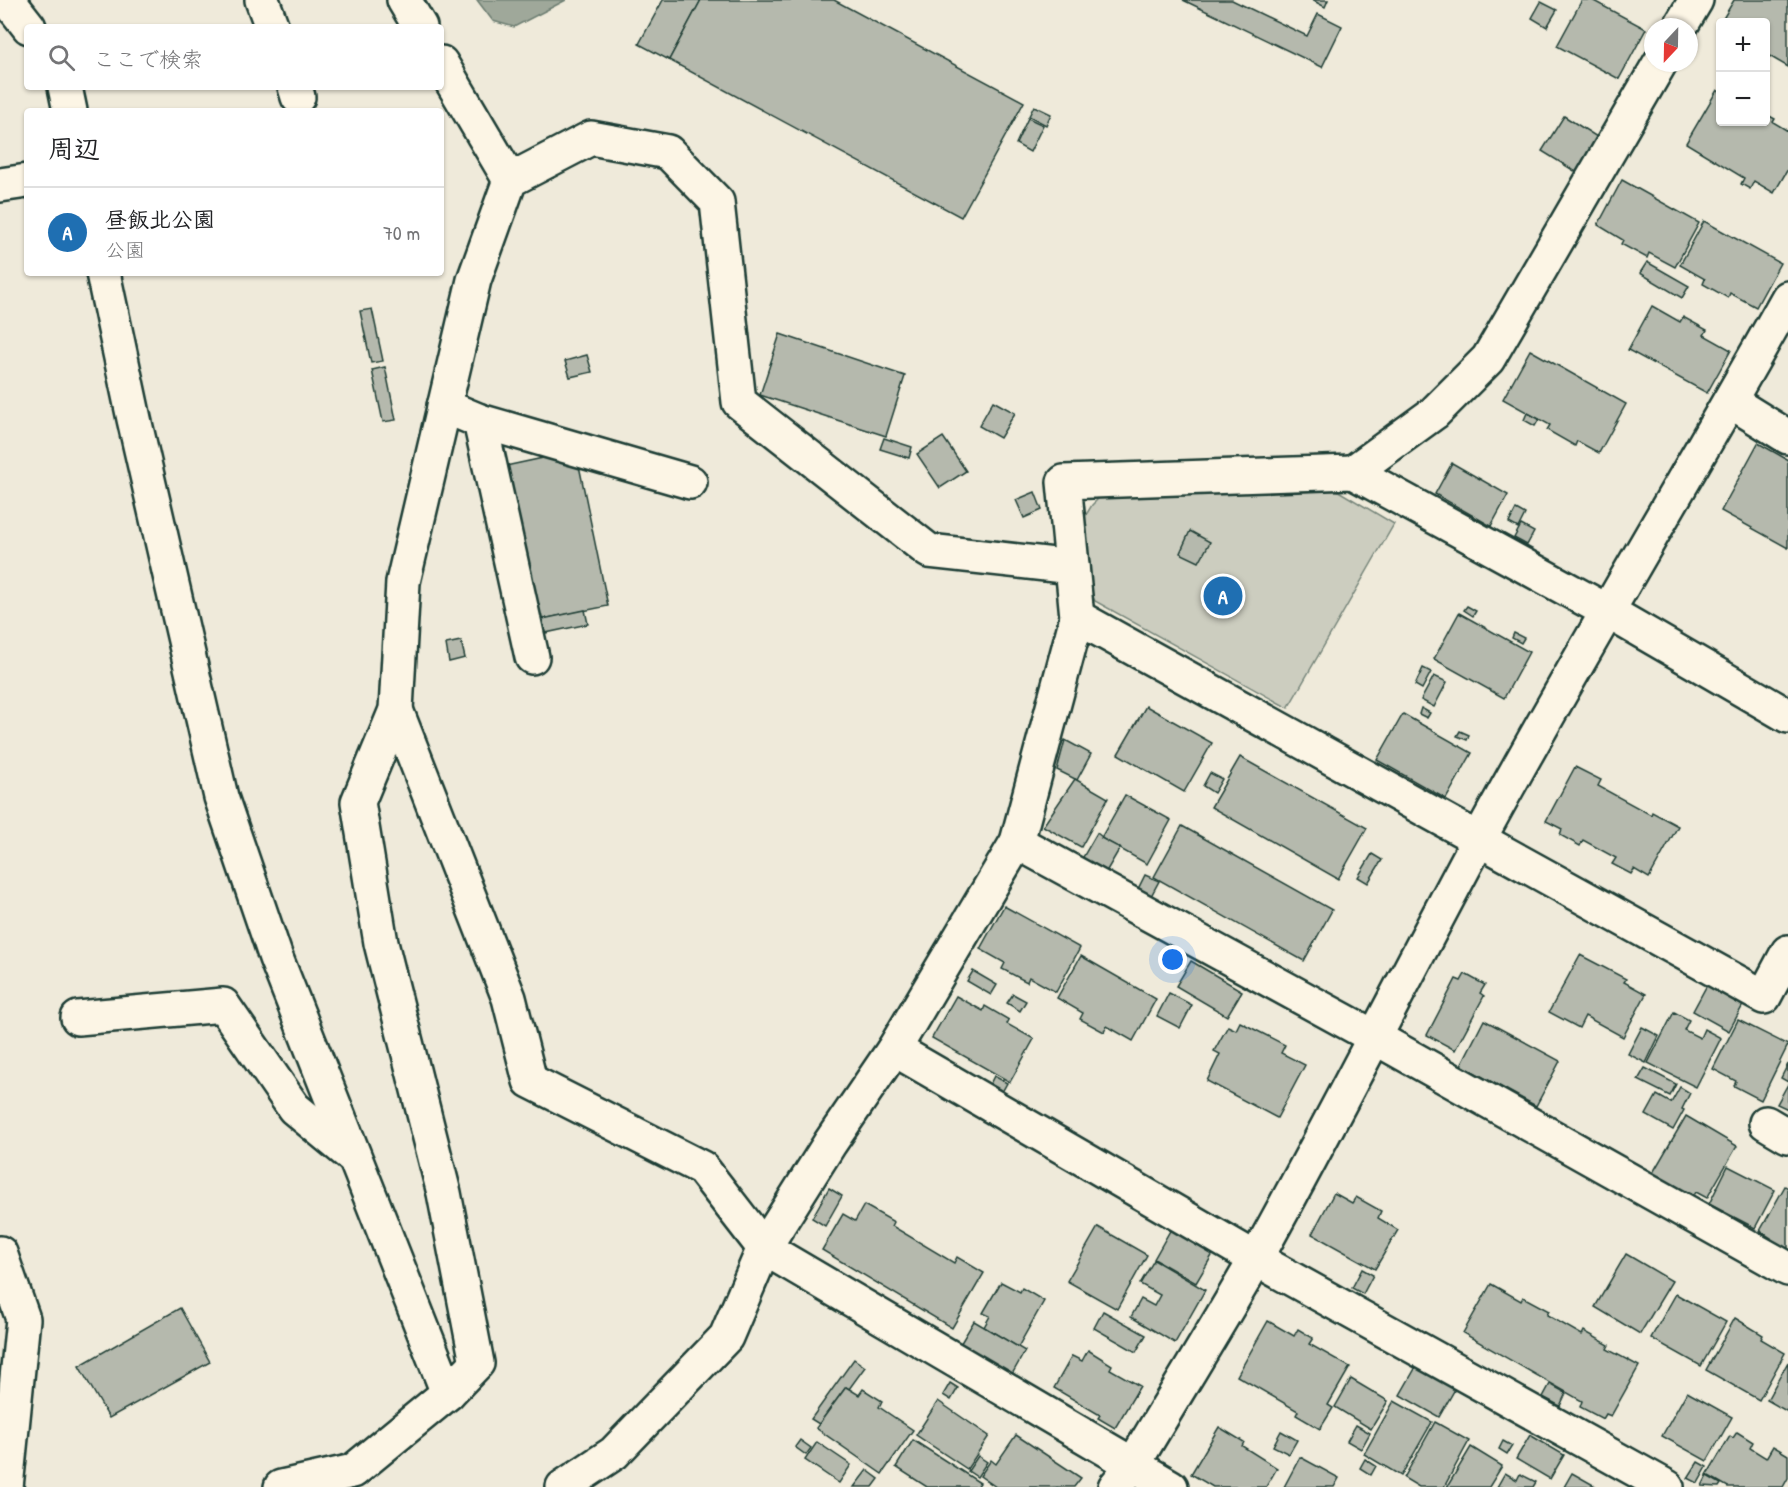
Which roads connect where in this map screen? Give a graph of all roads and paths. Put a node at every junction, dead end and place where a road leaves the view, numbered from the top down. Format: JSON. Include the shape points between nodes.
{"nodes":[{"id":1,"x":8,"y":0,"type":"edge"},
{"id":2,"x":262,"y":0,"type":"edge"},
{"id":3,"x":404,"y":0,"type":"edge"},
{"id":4,"x":1696,"y":0,"type":"edge"},
{"id":5,"x":1685,"y":18,"type":"edge"},
{"id":6,"x":27,"y":24,"type":"edge"},
{"id":7,"x":271,"y":24,"type":"edge"},
{"id":8,"x":418,"y":24,"type":"edge"},
{"id":9,"x":444,"y":68,"type":"edge"},
{"id":10,"x":1655,"y":72,"type":"edge"},
{"id":11,"x":65,"y":90,"type":"edge"},
{"id":12,"x":69,"y":108,"type":"edge"},
{"id":13,"x":510,"y":180,"type":"junction"},
{"id":14,"x":24,"y":181,"type":"edge"},
{"id":15,"x":0,"y":185,"type":"edge"},
{"id":16,"x":104,"y":276,"type":"edge"},
{"id":17,"x":1788,"y":298,"type":"edge"},
{"id":18,"x":1730,"y":401,"type":"junction"},
{"id":19,"x":444,"y":406,"type":"junction"},
{"id":20,"x":480,"y":421,"type":"junction"},
{"id":21,"x":1788,"y":437,"type":"edge"},
{"id":22,"x":1353,"y":472,"type":"junction"},
{"id":23,"x":690,"y":482,"type":"dead end"},
{"id":24,"x":1072,"y":567,"type":"junction"},
{"id":25,"x":1607,"y":611,"type":"junction"},
{"id":26,"x":1077,"y":617,"type":"junction"},
{"id":27,"x":532,"y":657,"type":"dead end"},
{"id":28,"x":396,"y":710,"type":"junction"},
{"id":29,"x":1788,"y":716,"type":"edge"},
{"id":30,"x":1479,"y":841,"type":"junction"},
{"id":31,"x":1017,"y":842,"type":"junction"},
{"id":32,"x":1788,"y":952,"type":"edge"},
{"id":33,"x":78,"y":1018,"type":"dead end"},
{"id":34,"x":1376,"y":1038,"type":"junction"},
{"id":35,"x":894,"y":1049,"type":"junction"},
{"id":36,"x":355,"y":1158,"type":"junction"},
{"id":37,"x":764,"y":1248,"type":"junction"},
{"id":38,"x":0,"y":1253,"type":"edge"},
{"id":39,"x":1256,"y":1259,"type":"junction"},
{"id":40,"x":1788,"y":1269,"type":"edge"},
{"id":41,"x":448,"y":1393,"type":"junction"},
{"id":42,"x":1124,"y":1476,"type":"edge"},
{"id":43,"x":6,"y":1487,"type":"edge"},
{"id":44,"x":281,"y":1487,"type":"edge"},
{"id":45,"x":563,"y":1487,"type":"edge"},
{"id":46,"x":1171,"y":1487,"type":"edge"},
{"id":47,"x":1667,"y":1487,"type":"edge"}],
"edges":[{"from":1,"to":6,"type":"street"},
{"from":2,"to":7,"type":"street"},
{"from":3,"to":8,"type":"street"},
{"from":4,"to":5,"type":"street"},
{"from":9,"to":13,"type":"street"},
{"from":10,"to":22,"type":"street","via":[[1488,360],[1434,413]]},
{"from":11,"to":12,"type":"street"},
{"from":13,"to":19,"type":"street","via":[[474,280]]},
{"from":13,"to":24,"type":"street","via":[[591,138],[668,152],[717,202],[739,402],[929,551]]},
{"from":14,"to":15,"type":"street"},
{"from":16,"to":36,"type":"street","via":[[221,797],[276,958]]},
{"from":17,"to":18,"type":"street"},
{"from":18,"to":21,"type":"street"},
{"from":18,"to":25,"type":"street"},
{"from":19,"to":20,"type":"street"},
{"from":19,"to":28,"type":"street","via":[[403,582]]},
{"from":20,"to":23,"type":"street"},
{"from":20,"to":27,"type":"street"},
{"from":22,"to":24,"type":"street","via":[[1064,482]]},
{"from":22,"to":25,"type":"street"},
{"from":24,"to":26,"type":"street"},
{"from":25,"to":29,"type":"street"},
{"from":25,"to":30,"type":"street"},
{"from":26,"to":30,"type":"street"},
{"from":26,"to":31,"type":"street"},
{"from":28,"to":37,"type":"street","via":[[509,998],[530,1081],[702,1168]]},
{"from":28,"to":41,"type":"street","via":[[358,802],[381,943],[444,1193],[477,1363]]},
{"from":30,"to":32,"type":"street","via":[[1764,997]]},
{"from":30,"to":34,"type":"street"},
{"from":31,"to":34,"type":"street"},
{"from":31,"to":35,"type":"street"},
{"from":33,"to":36,"type":"street","via":[[223,1005],[294,1108]]},
{"from":34,"to":39,"type":"street"},
{"from":34,"to":40,"type":"street"},
{"from":35,"to":37,"type":"street"},
{"from":35,"to":39,"type":"street"},
{"from":36,"to":41,"type":"street"},
{"from":37,"to":42,"type":"street"},
{"from":37,"to":45,"type":"street","via":[[726,1337],[614,1453]]},
{"from":38,"to":43,"type":"street","via":[[23,1319]]},
{"from":39,"to":42,"type":"street"},
{"from":39,"to":47,"type":"street"},
{"from":41,"to":44,"type":"street","via":[[353,1471]]},
{"from":42,"to":46,"type":"street"}]}
